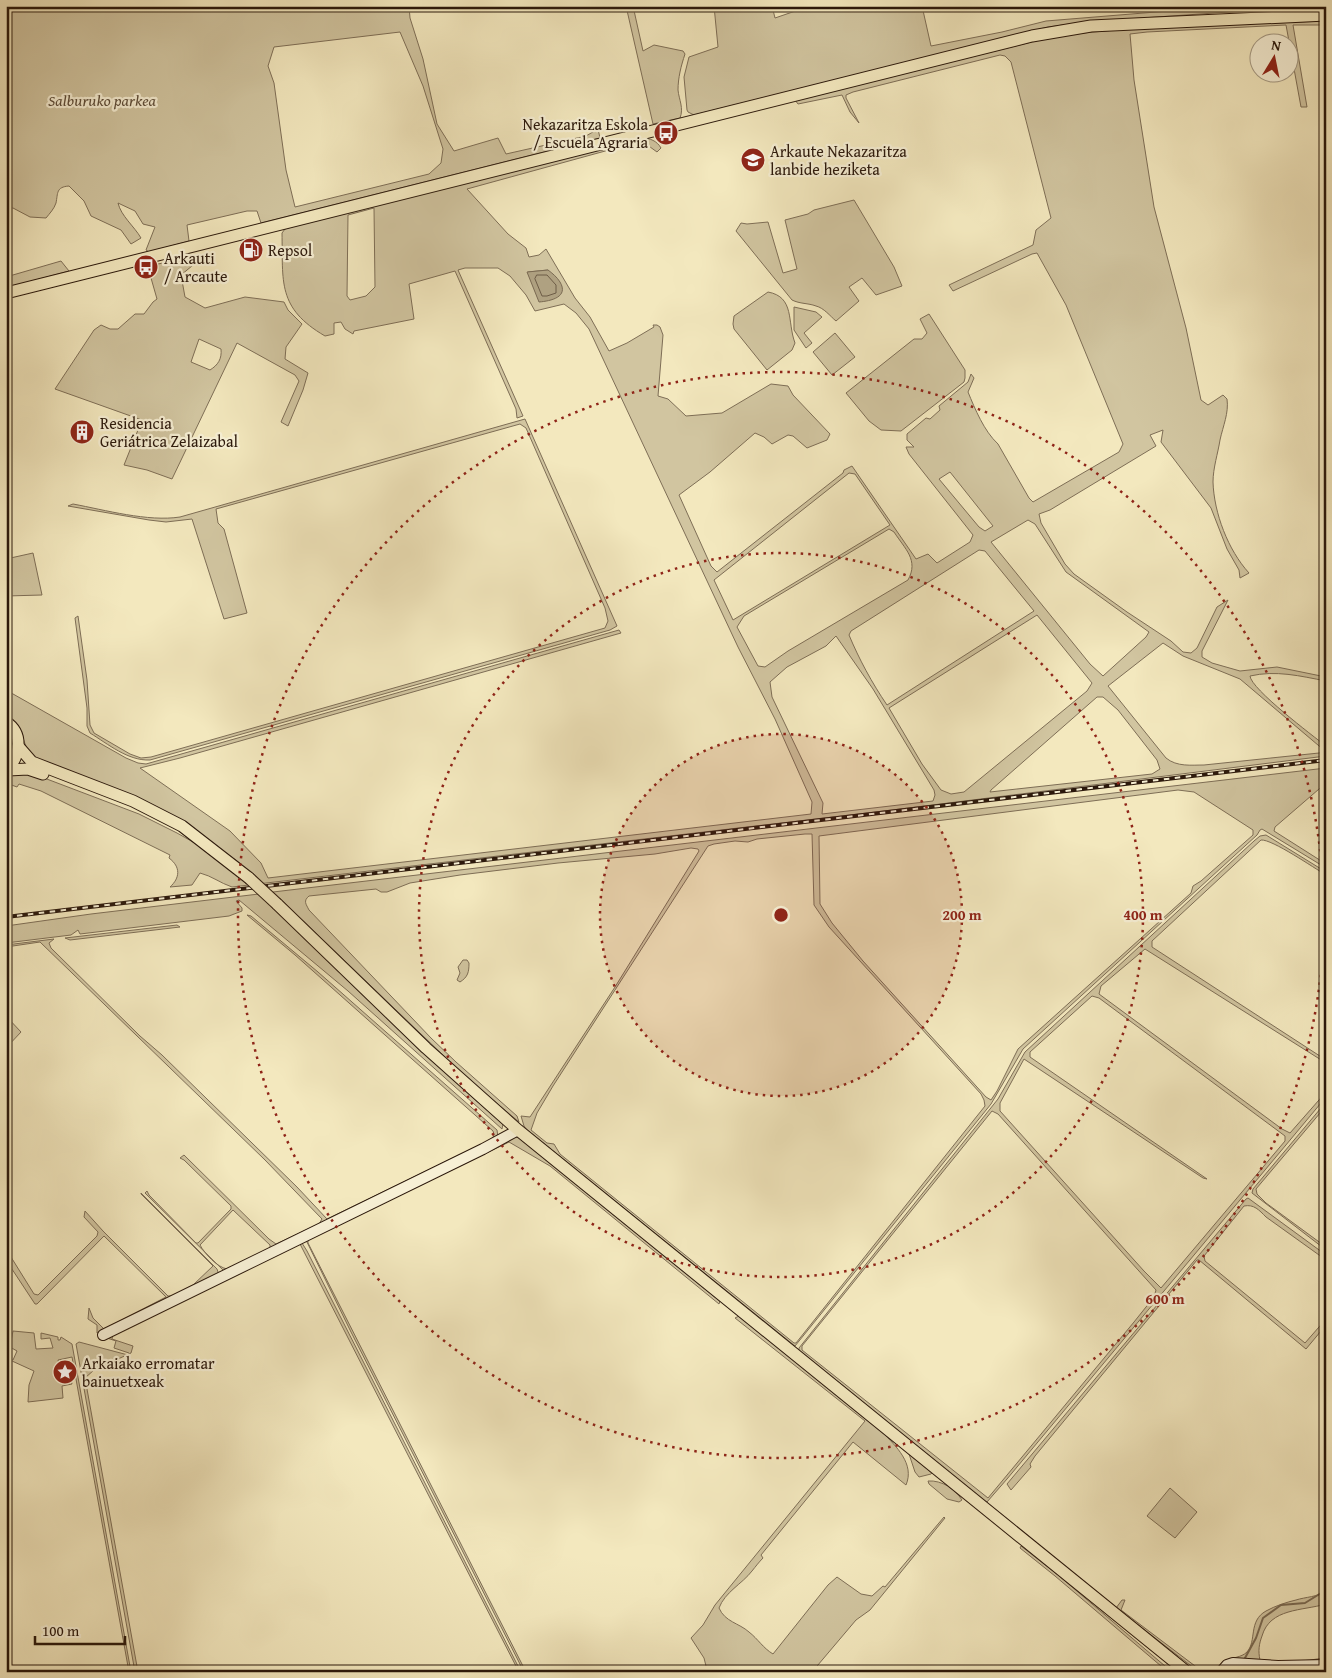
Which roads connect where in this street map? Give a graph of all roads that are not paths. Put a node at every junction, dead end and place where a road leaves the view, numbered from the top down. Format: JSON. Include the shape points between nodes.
{"nodes":[{"id":1,"x":1326,"y":15,"type":"edge"},
{"id":2,"x":6,"y":293,"type":"edge"},
{"id":3,"x":6,"y":722,"type":"edge"},
{"id":4,"x":18,"y":746,"type":"junction"},
{"id":5,"x":7,"y":770,"type":"edge"},
{"id":6,"x":213,"y":849,"type":"junction"},
{"id":7,"x":518,"y":1130,"type":"junction"},
{"id":8,"x":102,"y":1335,"type":"dead end"},
{"id":9,"x":1165,"y":1654,"type":"junction"},
{"id":10,"x":1326,"y":1665,"type":"edge"},
{"id":11,"x":1176,"y":1672,"type":"edge"},
{"id":12,"x":1187,"y":1672,"type":"edge"},
{"id":13,"x":1220,"y":1672,"type":"edge"}],
"edges":[{"from":1,"to":2,"type":"main road","via":[[1091,26],[1032,36]]},
{"from":3,"to":4,"type":"main road","via":[[16,732]]},
{"from":4,"to":5,"type":"main road","via":[[16,757]]},
{"from":4,"to":6,"type":"main road","via":[[32,762],[142,805],[182,826]]},
{"from":5,"to":6,"type":"main road","via":[[28,769],[118,803]]},
{"from":6,"to":7,"type":"main road","bridge":true,"via":[[249,878],[432,1054]]},
{"from":7,"to":8,"type":"street"},
{"from":7,"to":9,"type":"main road"},
{"from":9,"to":11,"type":"street"},
{"from":9,"to":12,"type":"main road"},
{"from":10,"to":13,"type":"street","via":[[1278,1666],[1233,1662]]}]}
